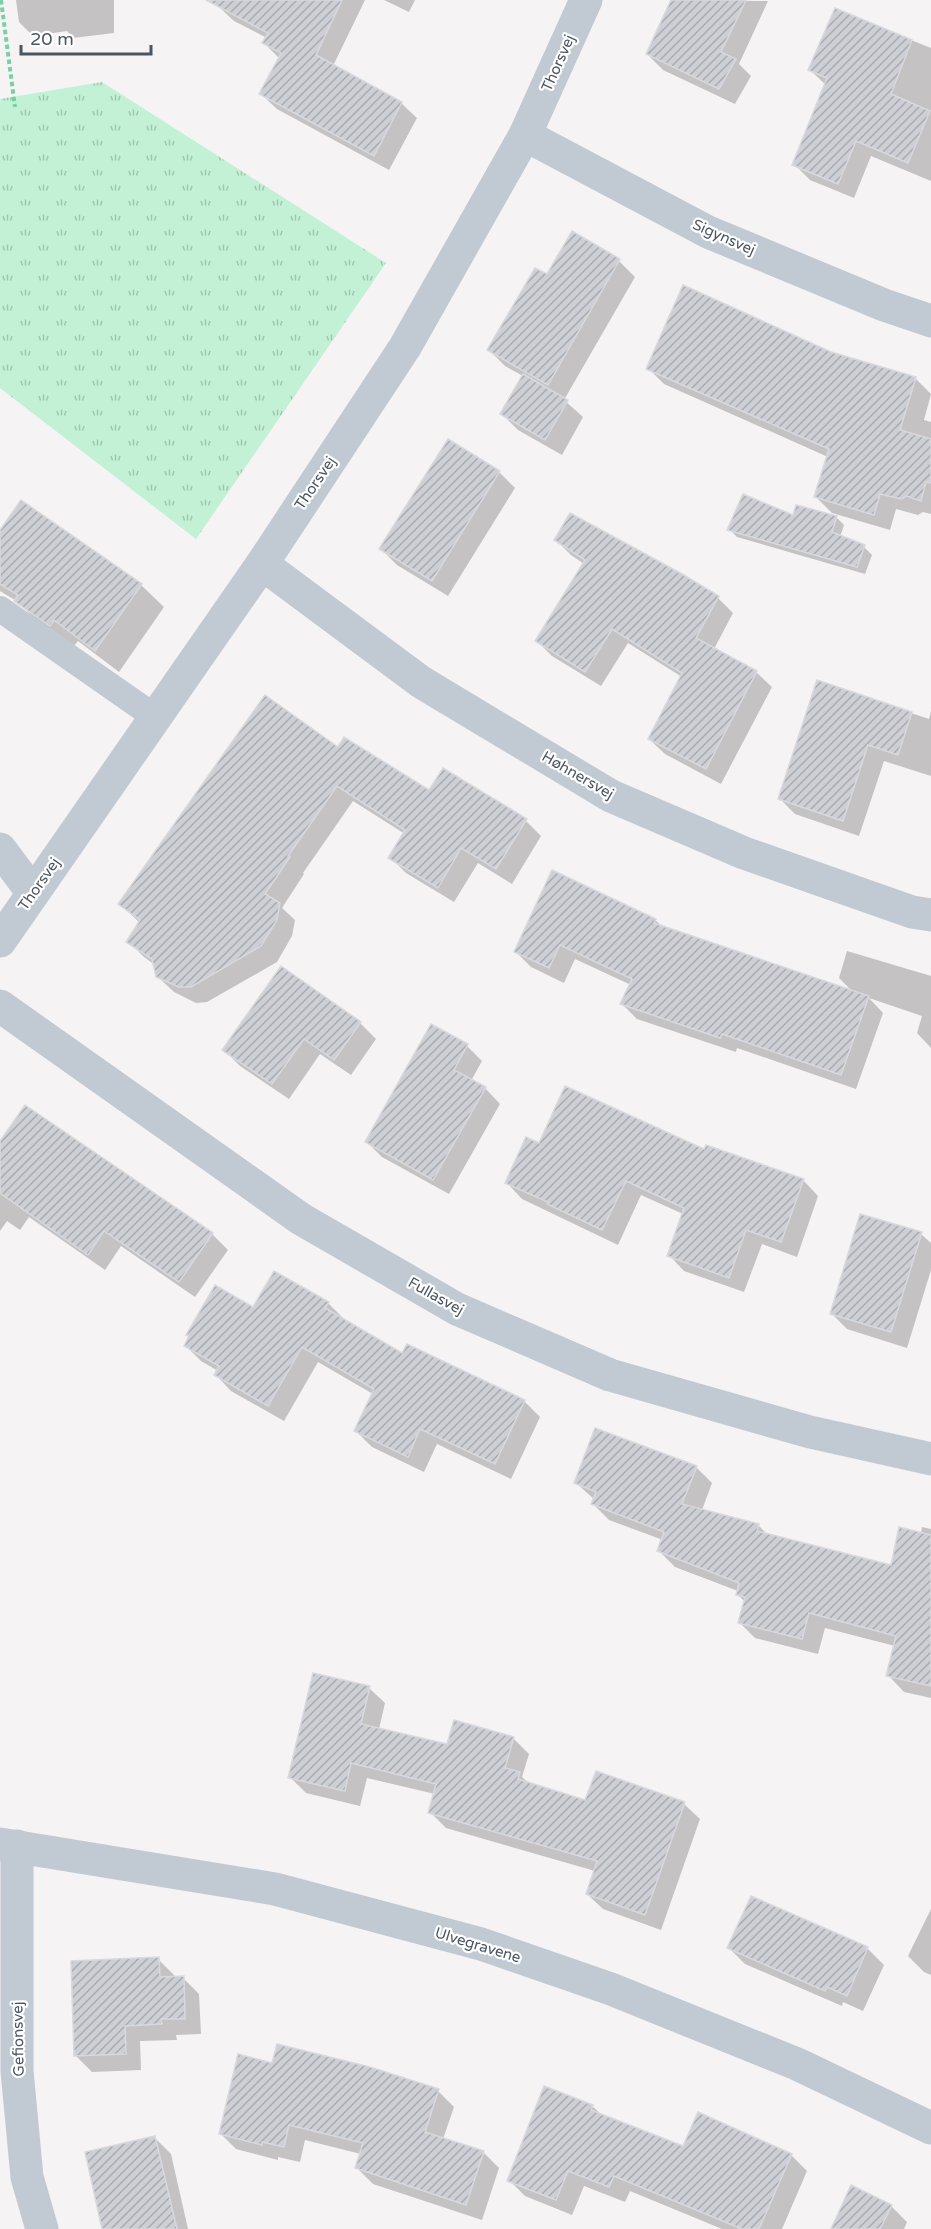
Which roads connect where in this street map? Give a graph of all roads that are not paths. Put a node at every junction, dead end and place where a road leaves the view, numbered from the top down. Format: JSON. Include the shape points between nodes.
{"nodes":[{"id":1,"x":586,"y":0,"type":"edge"},
{"id":2,"x":525,"y":135,"type":"junction"},
{"id":3,"x":931,"y":321,"type":"edge"},
{"id":4,"x":262,"y":564,"type":"junction"},
{"id":5,"x":0,"y":609,"type":"edge"},
{"id":6,"x":155,"y":717,"type":"junction"},
{"id":7,"x":0,"y":849,"type":"edge"},
{"id":8,"x":33,"y":893,"type":"junction"},
{"id":9,"x":931,"y":915,"type":"edge"},
{"id":10,"x":0,"y":940,"type":"edge"},
{"id":11,"x":0,"y":1006,"type":"edge"},
{"id":12,"x":931,"y":1459,"type":"edge"},
{"id":13,"x":8,"y":1845,"type":"edge"},
{"id":14,"x":931,"y":2128,"type":"edge"},
{"id":15,"x":42,"y":2229,"type":"edge"}],
"edges":[{"from":1,"to":2,"type":"street","name":"Thorsvej"},
{"from":2,"to":3,"type":"street","name":"Sigynsvej","via":[[708,232],[884,306]]},
{"from":2,"to":4,"type":"street","name":"Thorsvej","via":[[405,347]]},
{"from":4,"to":6,"type":"street","name":"Thorsvej"},
{"from":4,"to":9,"type":"street","name":"Høhnersvej","via":[[421,682],[611,795],[744,853],[912,912]]},
{"from":5,"to":6,"type":"lane"},
{"from":6,"to":8,"type":"street","name":"Thorsvej"},
{"from":7,"to":8,"type":"street"},
{"from":8,"to":10,"type":"street","name":"Thorsvej"},
{"from":11,"to":12,"type":"street","name":"Fullasvej","via":[[301,1220],[457,1309],[610,1375],[810,1432]]},
{"from":13,"to":14,"type":"street","name":"Ulvegravene","via":[[275,1889],[481,1944],[611,1989],[797,2064]]},
{"from":13,"to":15,"type":"street","name":"Gefionsvej","via":[[17,2071],[27,2177]]}]}
